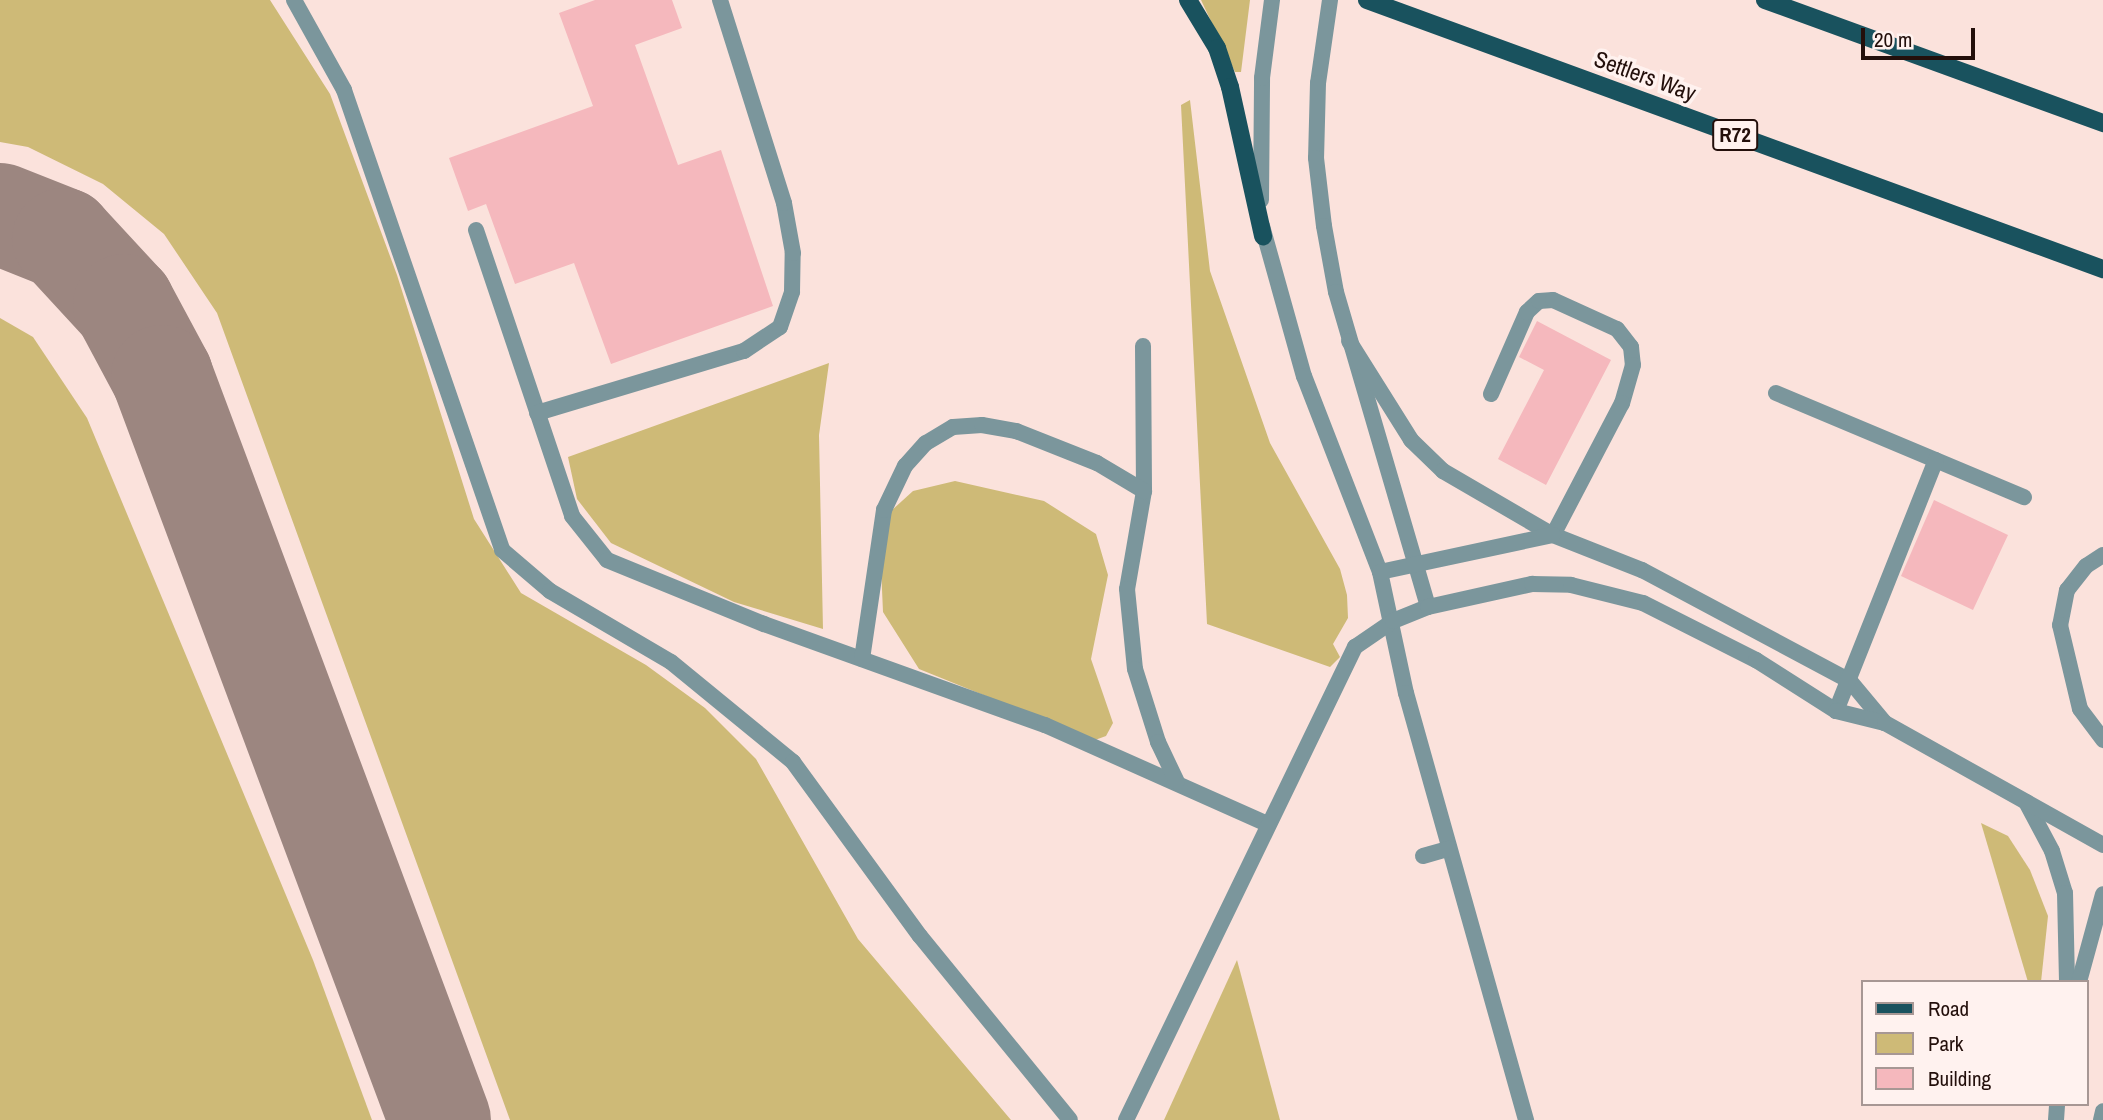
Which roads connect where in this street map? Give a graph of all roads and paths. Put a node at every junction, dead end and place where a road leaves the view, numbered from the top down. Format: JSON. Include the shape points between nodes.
{"nodes":[{"id":1,"x":294,"y":0,"type":"edge"},
{"id":2,"x":720,"y":0,"type":"edge"},
{"id":3,"x":1188,"y":0,"type":"edge"},
{"id":4,"x":1272,"y":0,"type":"edge"},
{"id":5,"x":1330,"y":0,"type":"edge"},
{"id":6,"x":1367,"y":0,"type":"edge"},
{"id":7,"x":1765,"y":0,"type":"edge"},
{"id":8,"x":2103,"y":123,"type":"edge"},
{"id":9,"x":476,"y":230,"type":"dead end"},
{"id":10,"x":1263,"y":236,"type":"junction"},
{"id":11,"x":2103,"y":269,"type":"edge"},
{"id":12,"x":1349,"y":341,"type":"junction"},
{"id":13,"x":1143,"y":346,"type":"dead end"},
{"id":14,"x":1776,"y":393,"type":"dead end"},
{"id":15,"x":1491,"y":394,"type":"dead end"},
{"id":16,"x":537,"y":413,"type":"junction"},
{"id":17,"x":1936,"y":460,"type":"junction"},
{"id":18,"x":1144,"y":491,"type":"junction"},
{"id":19,"x":2024,"y":497,"type":"dead end"},
{"id":20,"x":1553,"y":535,"type":"junction"},
{"id":21,"x":2103,"y":555,"type":"edge"},
{"id":22,"x":1417,"y":564,"type":"junction"},
{"id":23,"x":1380,"y":572,"type":"junction"},
{"id":24,"x":1428,"y":607,"type":"junction"},
{"id":25,"x":1393,"y":621,"type":"junction"},
{"id":26,"x":862,"y":659,"type":"junction"},
{"id":27,"x":1850,"y":681,"type":"junction"},
{"id":28,"x":1836,"y":711,"type":"junction"},
{"id":29,"x":1885,"y":723,"type":"junction"},
{"id":30,"x":2103,"y":740,"type":"edge"},
{"id":31,"x":1177,"y":782,"type":"junction"},
{"id":32,"x":2026,"y":802,"type":"junction"},
{"id":33,"x":1267,"y":824,"type":"junction"},
{"id":34,"x":2103,"y":845,"type":"edge"},
{"id":35,"x":1448,"y":849,"type":"junction"},
{"id":36,"x":1423,"y":856,"type":"dead end"},
{"id":37,"x":2103,"y":894,"type":"edge"},
{"id":38,"x":2067,"y":980,"type":"edge"},
{"id":39,"x":2079,"y":980,"type":"edge"},
{"id":40,"x":2103,"y":1111,"type":"edge"},
{"id":41,"x":1070,"y":1120,"type":"edge"},
{"id":42,"x":1126,"y":1120,"type":"edge"},
{"id":43,"x":1526,"y":1120,"type":"edge"},
{"id":44,"x":2101,"y":1120,"type":"edge"}],
"edges":[{"from":1,"to":41,"type":"lane","via":[[344,90],[502,551],[550,592],[671,662],[793,762],[919,936]]},
{"from":2,"to":16,"type":"lane","via":[[786,216],[792,292],[780,327],[744,351]]},
{"from":3,"to":10,"type":"main road","via":[[1217,48],[1230,87]]},
{"from":4,"to":10,"type":"lane","via":[[1260,124]]},
{"from":5,"to":12,"type":"lane","via":[[1318,83],[1316,158],[1324,226]]},
{"from":6,"to":11,"type":"main road","name":"Settlers Way","number":"R72"},
{"from":7,"to":8,"type":"main road"},
{"from":9,"to":16,"type":"lane"},
{"from":10,"to":23,"type":"lane","via":[[1304,376]]},
{"from":12,"to":20,"type":"lane","via":[[1411,440],[1435,463],[1480,496]]},
{"from":12,"to":22,"type":"lane"},
{"from":13,"to":18,"type":"lane"},
{"from":14,"to":17,"type":"lane"},
{"from":15,"to":20,"type":"lane","via":[[1527,312],[1539,301],[1553,300],[1618,329],[1631,347],[1633,365],[1622,403]]},
{"from":16,"to":26,"type":"lane","via":[[572,516],[607,560],[663,586]]},
{"from":17,"to":19,"type":"lane"},
{"from":17,"to":27,"type":"lane"},
{"from":18,"to":26,"type":"lane","via":[[1097,463],[1016,431],[982,425],[953,428],[926,443],[905,466],[884,510]]},
{"from":18,"to":31,"type":"lane","via":[[1127,589],[1136,669],[1158,742]]},
{"from":20,"to":22,"type":"lane"},
{"from":20,"to":27,"type":"lane","via":[[1642,570]]},
{"from":21,"to":30,"type":"lane","via":[[2086,566],[2067,590],[2060,625],[2080,709]]},
{"from":22,"to":23,"type":"lane"},
{"from":22,"to":24,"type":"lane"},
{"from":23,"to":25,"type":"lane"},
{"from":24,"to":25,"type":"lane"},
{"from":24,"to":28,"type":"lane","via":[[1532,584],[1596,590],[1643,603],[1692,625]]},
{"from":25,"to":33,"type":"lane","via":[[1355,647]]},
{"from":25,"to":35,"type":"lane","via":[[1406,694]]},
{"from":26,"to":31,"type":"lane","via":[[1045,725]]},
{"from":27,"to":28,"type":"lane"},
{"from":27,"to":29,"type":"lane"},
{"from":28,"to":29,"type":"lane"},
{"from":29,"to":32,"type":"lane"},
{"from":31,"to":33,"type":"lane"},
{"from":32,"to":34,"type":"lane"},
{"from":32,"to":38,"type":"lane","via":[[2052,851],[2066,893]]},
{"from":33,"to":42,"type":"lane"},
{"from":35,"to":36,"type":"lane"},
{"from":35,"to":43,"type":"lane"},
{"from":37,"to":39,"type":"lane"},
{"from":40,"to":44,"type":"lane"}]}
